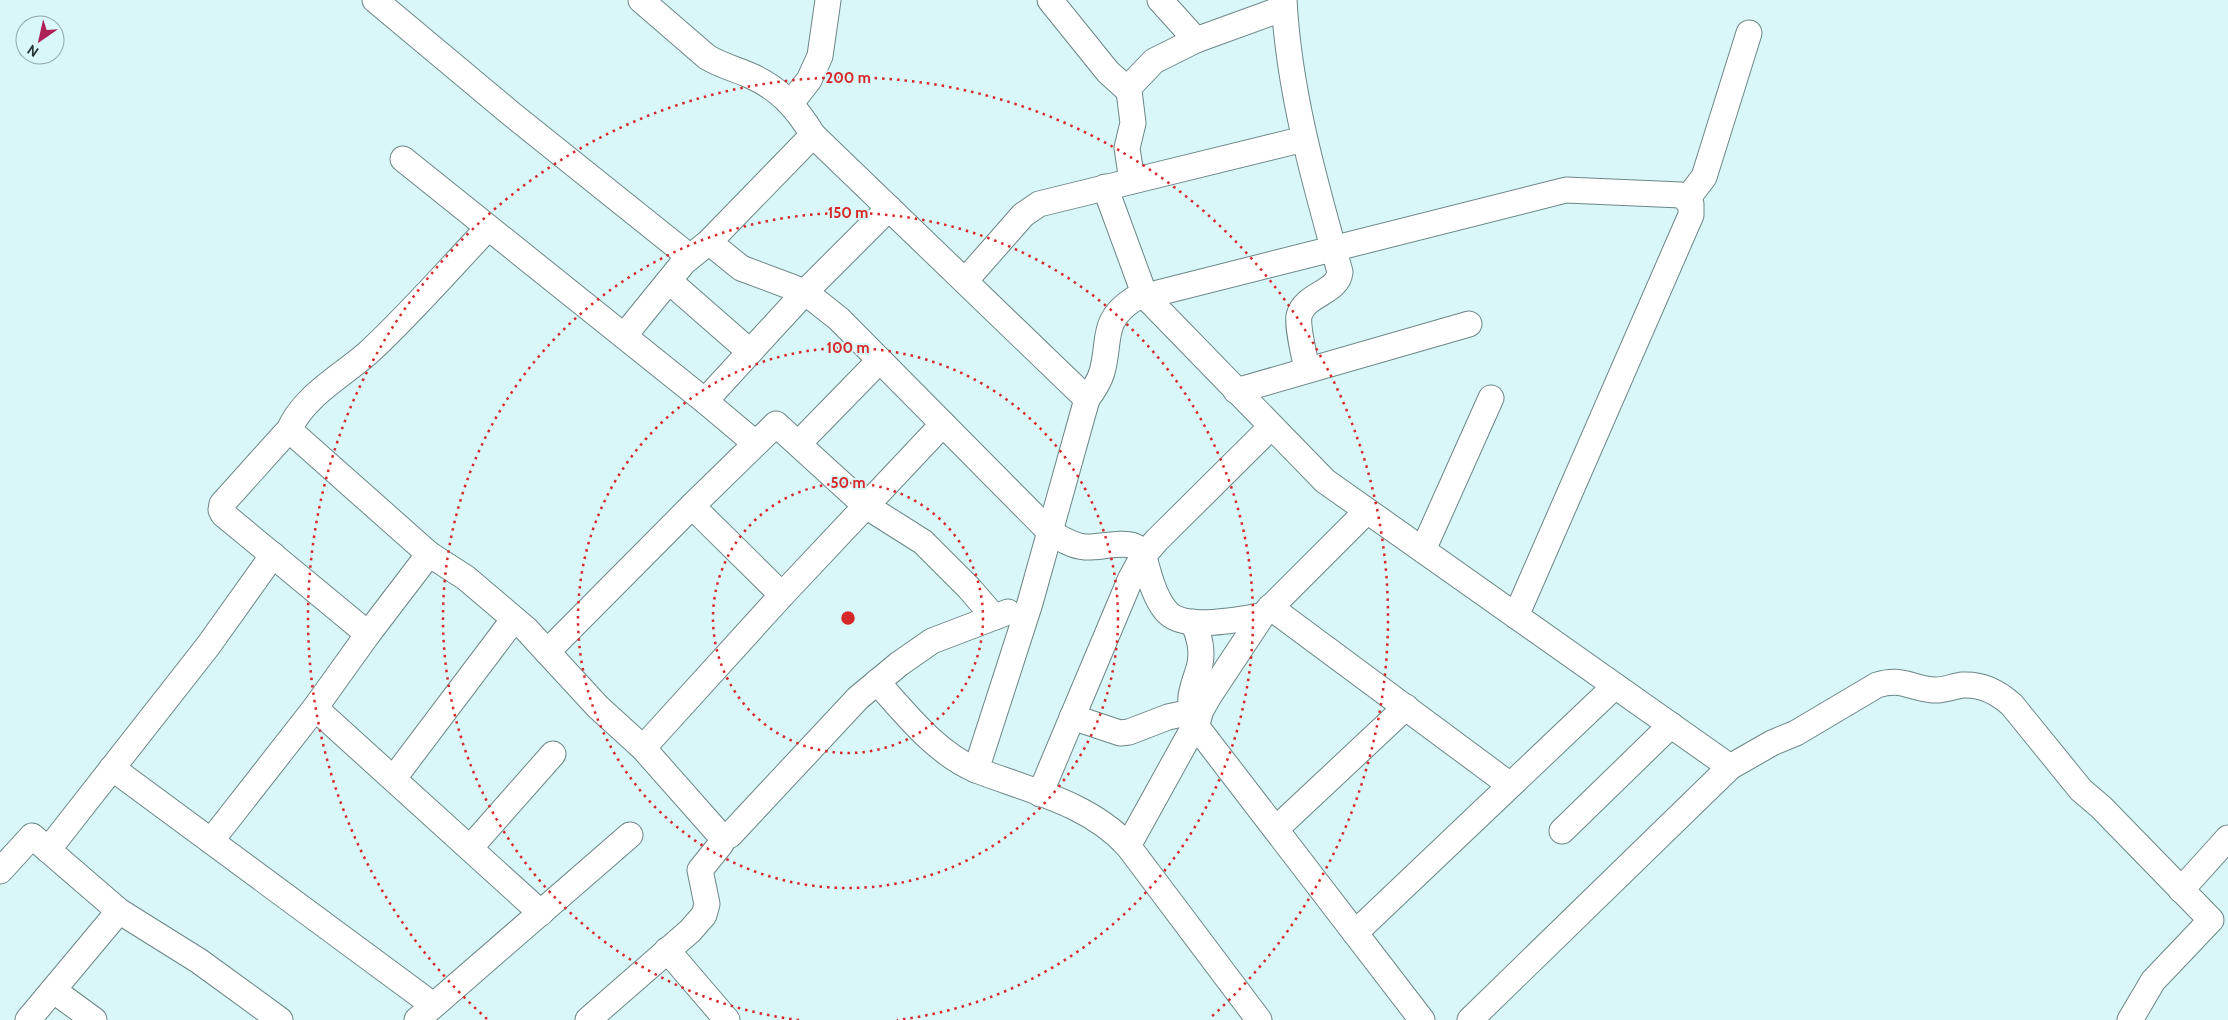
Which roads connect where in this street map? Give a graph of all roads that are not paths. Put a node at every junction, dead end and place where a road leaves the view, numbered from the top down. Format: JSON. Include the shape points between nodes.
{"nodes":[{"id":1,"x":641,"y":0,"type":"edge"},
{"id":2,"x":828,"y":0,"type":"edge"},
{"id":3,"x":1050,"y":0,"type":"edge"},
{"id":4,"x":1160,"y":0,"type":"edge"},
{"id":5,"x":385,"y":3,"type":"edge"},
{"id":6,"x":1284,"y":4,"type":"edge"},
{"id":7,"x":1749,"y":33,"type":"dead end"},
{"id":8,"x":1196,"y":40,"type":"junction"},
{"id":9,"x":1128,"y":91,"type":"junction"},
{"id":10,"x":791,"y":103,"type":"junction"},
{"id":11,"x":812,"y":135,"type":"junction"},
{"id":12,"x":1304,"y":139,"type":"junction"},
{"id":13,"x":403,"y":159,"type":"dead end"},
{"id":14,"x":1132,"y":181,"type":"junction"},
{"id":15,"x":1105,"y":187,"type":"junction"},
{"id":16,"x":1687,"y":199,"type":"junction"},
{"id":17,"x":888,"y":208,"type":"junction"},
{"id":18,"x":488,"y":228,"type":"junction"},
{"id":19,"x":709,"y":242,"type":"junction"},
{"id":20,"x":1333,"y":248,"type":"junction"},
{"id":21,"x":690,"y":257,"type":"junction"},
{"id":22,"x":669,"y":281,"type":"junction"},
{"id":23,"x":964,"y":281,"type":"junction"},
{"id":24,"x":805,"y":292,"type":"junction"},
{"id":25,"x":1144,"y":296,"type":"junction"},
{"id":26,"x":1469,"y":324,"type":"dead end"},
{"id":27,"x":624,"y":336,"type":"junction"},
{"id":28,"x":749,"y":351,"type":"junction"},
{"id":29,"x":880,"y":360,"type":"junction"},
{"id":30,"x":1308,"y":370,"type":"junction"},
{"id":31,"x":1236,"y":391,"type":"junction"},
{"id":32,"x":1491,"y":398,"type":"dead end"},
{"id":33,"x":1087,"y":399,"type":"junction"},
{"id":34,"x":705,"y":401,"type":"junction"},
{"id":35,"x":944,"y":424,"type":"junction"},
{"id":36,"x":1271,"y":427,"type":"junction"},
{"id":37,"x":288,"y":432,"type":"junction"},
{"id":38,"x":755,"y":443,"type":"junction"},
{"id":39,"x":799,"y":443,"type":"junction"},
{"id":40,"x":692,"y":506,"type":"junction"},
{"id":41,"x":866,"y":506,"type":"junction"},
{"id":42,"x":1367,"y":511,"type":"junction"},
{"id":43,"x":1050,"y":532,"type":"junction"},
{"id":44,"x":1423,"y":550,"type":"junction"},
{"id":45,"x":429,"y":554,"type":"junction"},
{"id":46,"x":273,"y":555,"type":"junction"},
{"id":47,"x":1143,"y":556,"type":"junction"},
{"id":48,"x":782,"y":595,"type":"junction"},
{"id":49,"x":1030,"y":603,"type":"junction"},
{"id":50,"x":1266,"y":611,"type":"junction"},
{"id":51,"x":1516,"y":616,"type":"junction"},
{"id":52,"x":994,"y":617,"type":"junction"},
{"id":53,"x":514,"y":619,"type":"junction"},
{"id":54,"x":1193,"y":622,"type":"junction"},
{"id":55,"x":368,"y":634,"type":"junction"},
{"id":56,"x":547,"y":652,"type":"junction"},
{"id":57,"x":877,"y":682,"type":"junction"},
{"id":58,"x":1615,"y":686,"type":"junction"},
{"id":59,"x":1406,"y":707,"type":"junction"},
{"id":60,"x":315,"y":708,"type":"junction"},
{"id":61,"x":1072,"y":716,"type":"junction"},
{"id":62,"x":1195,"y":720,"type":"junction"},
{"id":63,"x":1671,"y":726,"type":"junction"},
{"id":64,"x":643,"y":748,"type":"junction"},
{"id":65,"x":553,"y":754,"type":"dead end"},
{"id":66,"x":1730,"y":767,"type":"junction"},
{"id":67,"x":112,"y":768,"type":"junction"},
{"id":68,"x":976,"y":770,"type":"junction"},
{"id":69,"x":394,"y":778,"type":"junction"},
{"id":70,"x":1510,"y":785,"type":"junction"},
{"id":71,"x":1040,"y":794,"type":"junction"},
{"id":72,"x":1276,"y":829,"type":"junction"},
{"id":73,"x":1562,"y":831,"type":"dead end"},
{"id":74,"x":630,"y":835,"type":"dead end"},
{"id":75,"x":2228,"y":838,"type":"edge"},
{"id":76,"x":721,"y":840,"type":"junction"},
{"id":77,"x":211,"y":841,"type":"junction"},
{"id":78,"x":1128,"y":846,"type":"junction"},
{"id":79,"x":470,"y":848,"type":"junction"},
{"id":80,"x":48,"y":850,"type":"junction"},
{"id":81,"x":0,"y":871,"type":"edge"},
{"id":82,"x":2181,"y":890,"type":"junction"},
{"id":83,"x":119,"y":911,"type":"junction"},
{"id":84,"x":541,"y":913,"type":"junction"},
{"id":85,"x":2219,"y":920,"type":"edge"},
{"id":86,"x":1355,"y":933,"type":"junction"},
{"id":87,"x":667,"y":950,"type":"junction"},
{"id":88,"x":53,"y":990,"type":"junction"},
{"id":89,"x":425,"y":1013,"type":"edge"},
{"id":90,"x":28,"y":1020,"type":"edge"},
{"id":91,"x":94,"y":1020,"type":"edge"},
{"id":92,"x":280,"y":1020,"type":"edge"},
{"id":93,"x":588,"y":1020,"type":"edge"},
{"id":94,"x":727,"y":1020,"type":"edge"},
{"id":95,"x":1259,"y":1020,"type":"edge"},
{"id":96,"x":1422,"y":1020,"type":"edge"},
{"id":97,"x":1470,"y":1020,"type":"edge"},
{"id":98,"x":2130,"y":1020,"type":"edge"}],
"edges":[{"from":1,"to":10,"type":"street","via":[[707,57],[766,83]]},
{"from":2,"to":10,"type":"street","via":[[820,56],[809,80]]},
{"from":3,"to":9,"type":"street","via":[[1108,72]]},
{"from":4,"to":8,"type":"street"},
{"from":5,"to":21,"type":"street","via":[[509,112]]},
{"from":6,"to":8,"type":"street"},
{"from":6,"to":12,"type":"street","via":[[1289,59]]},
{"from":7,"to":16,"type":"street","via":[[1704,177]]},
{"from":8,"to":9,"type":"street","via":[[1154,61]]},
{"from":9,"to":14,"type":"street","via":[[1133,123],[1127,148]]},
{"from":10,"to":11,"type":"street"},
{"from":11,"to":17,"type":"street"},
{"from":11,"to":19,"type":"street"},
{"from":12,"to":14,"type":"street"},
{"from":12,"to":20,"type":"street"},
{"from":13,"to":18,"type":"street"},
{"from":14,"to":15,"type":"street"},
{"from":15,"to":23,"type":"street","via":[[1030,208]]},
{"from":15,"to":25,"type":"street"},
{"from":16,"to":20,"type":"street","via":[[1669,193],[1566,190]]},
{"from":16,"to":51,"type":"street","via":[[1691,215]]},
{"from":17,"to":23,"type":"street"},
{"from":17,"to":24,"type":"street"},
{"from":18,"to":27,"type":"street"},
{"from":18,"to":37,"type":"street","via":[[370,351],[312,398]]},
{"from":19,"to":21,"type":"street"},
{"from":19,"to":24,"type":"street","via":[[741,268]]},
{"from":20,"to":25,"type":"street"},
{"from":20,"to":30,"type":"street","via":[[1340,276],[1334,284],[1307,302],[1299,316]]},
{"from":21,"to":22,"type":"street"},
{"from":22,"to":27,"type":"street"},
{"from":22,"to":28,"type":"street"},
{"from":23,"to":33,"type":"street"},
{"from":24,"to":28,"type":"street"},
{"from":24,"to":29,"type":"street","via":[[839,319]]},
{"from":25,"to":31,"type":"street"},
{"from":25,"to":33,"type":"street","via":[[1125,305],[1112,320],[1102,371]]},
{"from":26,"to":30,"type":"street"},
{"from":27,"to":34,"type":"street"},
{"from":28,"to":34,"type":"street"},
{"from":29,"to":35,"type":"street"},
{"from":29,"to":39,"type":"street"},
{"from":30,"to":31,"type":"street"},
{"from":31,"to":36,"type":"street"},
{"from":32,"to":44,"type":"street"},
{"from":33,"to":43,"type":"street"},
{"from":34,"to":38,"type":"street"},
{"from":35,"to":41,"type":"street"},
{"from":35,"to":43,"type":"street"},
{"from":36,"to":42,"type":"street","via":[[1325,481]]},
{"from":36,"to":47,"type":"street"},
{"from":37,"to":45,"type":"street"},
{"from":37,"to":46,"type":"street","via":[[222,504],[221,510]]},
{"from":38,"to":39,"type":"street","via":[[776,424]]},
{"from":38,"to":40,"type":"street"},
{"from":39,"to":41,"type":"street"},
{"from":40,"to":48,"type":"street"},
{"from":40,"to":56,"type":"street"},
{"from":41,"to":48,"type":"street"},
{"from":41,"to":52,"type":"street","via":[[923,542]]},
{"from":42,"to":44,"type":"street"},
{"from":42,"to":50,"type":"street"},
{"from":43,"to":47,"type":"street","via":[[1077,546],[1134,546]]},
{"from":43,"to":49,"type":"street"},
{"from":44,"to":51,"type":"street"},
{"from":45,"to":53,"type":"street","via":[[466,578]]},
{"from":45,"to":55,"type":"street"},
{"from":46,"to":55,"type":"street"},
{"from":46,"to":67,"type":"street","via":[[208,646]]},
{"from":47,"to":54,"type":"street","via":[[1151,584],[1168,613]]},
{"from":47,"to":61,"type":"street"},
{"from":48,"to":64,"type":"street"},
{"from":49,"to":52,"type":"street"},
{"from":49,"to":68,"type":"street"},
{"from":50,"to":54,"type":"street","via":[[1220,622]]},
{"from":50,"to":59,"type":"street"},
{"from":50,"to":62,"type":"street"},
{"from":51,"to":58,"type":"street"},
{"from":52,"to":57,"type":"street","via":[[932,641]]},
{"from":53,"to":56,"type":"street"},
{"from":53,"to":69,"type":"street"},
{"from":54,"to":62,"type":"street","via":[[1201,651],[1191,697]]},
{"from":55,"to":60,"type":"street"},
{"from":56,"to":64,"type":"street","via":[[598,707]]},
{"from":57,"to":68,"type":"street","via":[[942,748],[962,764]]},
{"from":57,"to":76,"type":"street","via":[[858,698],[730,835]]},
{"from":58,"to":63,"type":"street"},
{"from":58,"to":70,"type":"street"},
{"from":59,"to":70,"type":"street"},
{"from":59,"to":72,"type":"street"},
{"from":60,"to":69,"type":"street"},
{"from":60,"to":77,"type":"street"},
{"from":61,"to":62,"type":"street","via":[[1120,733],[1168,717]]},
{"from":61,"to":71,"type":"street"},
{"from":62,"to":72,"type":"street","via":[[1200,731]]},
{"from":62,"to":78,"type":"street"},
{"from":63,"to":66,"type":"street"},
{"from":63,"to":73,"type":"street"},
{"from":64,"to":76,"type":"street"},
{"from":65,"to":79,"type":"street"},
{"from":66,"to":82,"type":"street","via":[[1796,733],[1876,685],[1897,681],[1934,690],[1963,685],[1983,687],[1999,693],[2012,704],[2081,790]]},
{"from":66,"to":97,"type":"street"},
{"from":67,"to":77,"type":"street"},
{"from":67,"to":80,"type":"street"},
{"from":68,"to":71,"type":"street"},
{"from":69,"to":79,"type":"street"},
{"from":70,"to":86,"type":"street"},
{"from":71,"to":78,"type":"street","via":[[1100,820]]},
{"from":72,"to":86,"type":"street"},
{"from":74,"to":84,"type":"street"},
{"from":75,"to":82,"type":"street"},
{"from":76,"to":87,"type":"street","via":[[700,870],[706,904],[704,914]]},
{"from":77,"to":89,"type":"street"},
{"from":78,"to":95,"type":"street"},
{"from":79,"to":84,"type":"street"},
{"from":80,"to":81,"type":"street","via":[[32,836]]},
{"from":80,"to":83,"type":"street"},
{"from":82,"to":85,"type":"street"},
{"from":83,"to":88,"type":"street"},
{"from":83,"to":92,"type":"street","via":[[199,961]]},
{"from":84,"to":89,"type":"street"},
{"from":85,"to":98,"type":"street","via":[[2153,981]]},
{"from":86,"to":96,"type":"street"},
{"from":87,"to":93,"type":"street"},
{"from":87,"to":94,"type":"street"},
{"from":88,"to":90,"type":"street"},
{"from":88,"to":91,"type":"street"}]}
